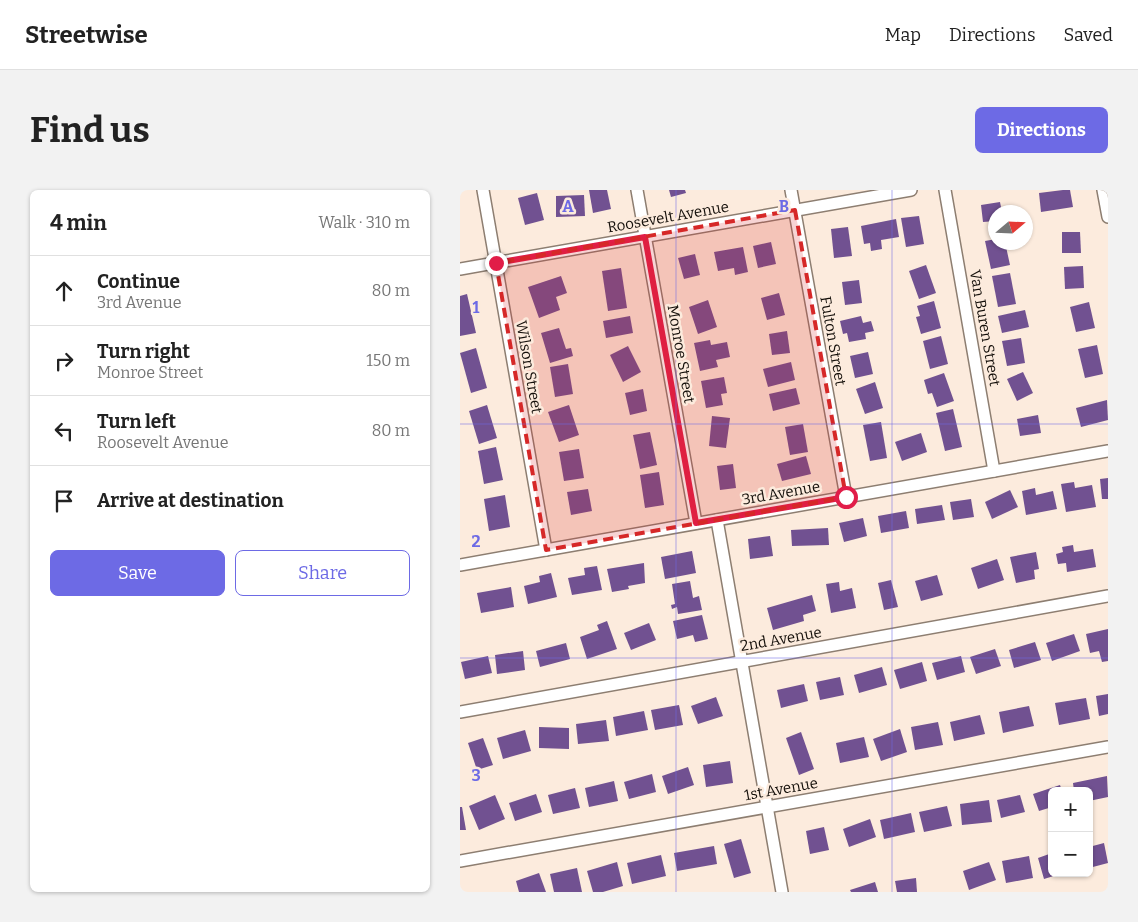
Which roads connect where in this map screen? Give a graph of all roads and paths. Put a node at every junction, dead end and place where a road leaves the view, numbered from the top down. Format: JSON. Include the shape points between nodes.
{"nodes":[{"id":1,"x":483,"y":190,"type":"edge"},
{"id":2,"x":637,"y":190,"type":"edge"},
{"id":3,"x":791,"y":190,"type":"edge"},
{"id":4,"x":910,"y":190,"type":"edge"},
{"id":5,"x":945,"y":190,"type":"edge"},
{"id":6,"x":1103,"y":190,"type":"edge"},
{"id":7,"x":795,"y":210,"type":"junction"},
{"id":8,"x":1108,"y":217,"type":"edge"},
{"id":9,"x":645,"y":237,"type":"junction"},
{"id":10,"x":496,"y":263,"type":"junction"},
{"id":11,"x":460,"y":269,"type":"edge"},
{"id":12,"x":1108,"y":451,"type":"edge"},
{"id":13,"x":994,"y":471,"type":"junction"},
{"id":14,"x":846,"y":497,"type":"junction"},
{"id":15,"x":716,"y":520,"type":"junction"},
{"id":16,"x":696,"y":523,"type":"junction"},
{"id":17,"x":546,"y":550,"type":"junction"},
{"id":18,"x":460,"y":565,"type":"edge"},
{"id":19,"x":1108,"y":596,"type":"edge"},
{"id":20,"x":741,"y":662,"type":"junction"},
{"id":21,"x":460,"y":712,"type":"edge"},
{"id":22,"x":1108,"y":747,"type":"edge"},
{"id":23,"x":767,"y":807,"type":"junction"},
{"id":24,"x":460,"y":861,"type":"edge"},
{"id":25,"x":782,"y":892,"type":"edge"}],
"edges":[{"from":1,"to":10,"type":"street","name":"Wilson Street"},
{"from":2,"to":9,"type":"street","name":"Monroe Street"},
{"from":3,"to":7,"type":"street","name":"Fulton Street"},
{"from":4,"to":7,"type":"street","name":"Roosevelt Avenue"},
{"from":5,"to":13,"type":"street","name":"Van Buren Street"},
{"from":6,"to":8,"type":"street"},
{"from":7,"to":9,"type":"street","name":"Roosevelt Avenue"},
{"from":7,"to":14,"type":"street","name":"Fulton Street"},
{"from":9,"to":10,"type":"street","name":"Roosevelt Avenue"},
{"from":9,"to":16,"type":"street","name":"Monroe Street"},
{"from":10,"to":11,"type":"street","name":"Roosevelt Avenue"},
{"from":10,"to":17,"type":"street","name":"Wilson Street"},
{"from":12,"to":13,"type":"street","name":"3rd Avenue"},
{"from":13,"to":14,"type":"street","name":"3rd Avenue"},
{"from":14,"to":15,"type":"street","name":"3rd Avenue"},
{"from":15,"to":16,"type":"street","name":"3rd Avenue"},
{"from":15,"to":20,"type":"street"},
{"from":16,"to":17,"type":"street","name":"3rd Avenue"},
{"from":17,"to":18,"type":"street","name":"3rd Avenue"},
{"from":19,"to":20,"type":"street","name":"2nd Avenue"},
{"from":20,"to":21,"type":"street","name":"2nd Avenue"},
{"from":20,"to":23,"type":"street"},
{"from":22,"to":23,"type":"street","name":"1st Avenue"},
{"from":23,"to":24,"type":"street","name":"1st Avenue"},
{"from":23,"to":25,"type":"street"}]}
